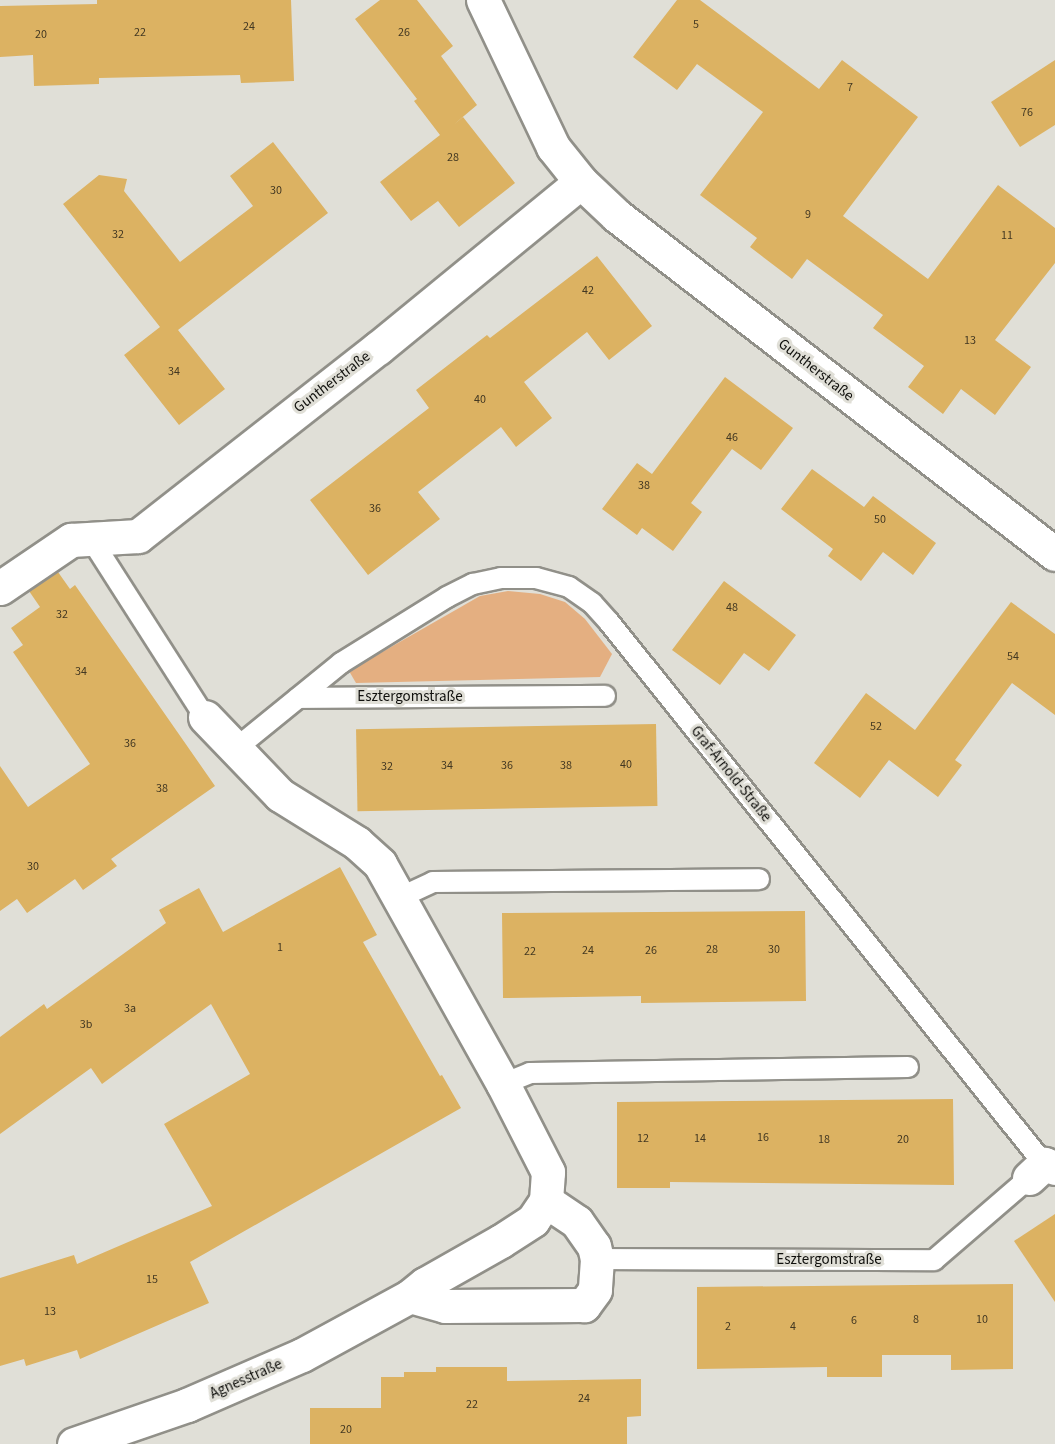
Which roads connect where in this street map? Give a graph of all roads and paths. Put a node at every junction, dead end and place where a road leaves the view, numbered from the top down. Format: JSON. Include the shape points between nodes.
{"nodes":[{"id":1,"x":483,"y":0,"type":"edge"},
{"id":2,"x":581,"y":182,"type":"junction"},
{"id":3,"x":91,"y":539,"type":"junction"},
{"id":4,"x":1055,"y":554,"type":"edge"},
{"id":5,"x":0,"y":588,"type":"edge"},
{"id":6,"x":605,"y":696,"type":"dead end"},
{"id":7,"x":298,"y":698,"type":"junction"},
{"id":8,"x":205,"y":717,"type":"joint"},
{"id":9,"x":234,"y":750,"type":"junction"},
{"id":10,"x":759,"y":879,"type":"dead end"},
{"id":11,"x":401,"y":897,"type":"junction"},
{"id":12,"x":908,"y":1067,"type":"dead end"},
{"id":13,"x":503,"y":1084,"type":"junction"},
{"id":14,"x":1043,"y":1170,"type":"edge"},
{"id":15,"x":546,"y":1201,"type":"junction"},
{"id":16,"x":596,"y":1274,"type":"junction"},
{"id":17,"x":410,"y":1296,"type":"junction"},
{"id":18,"x":74,"y":1444,"type":"edge"}],
"edges":[{"from":1,"to":2,"type":"street","name":"Guntherstraße","via":[[553,147]]},
{"from":2,"to":3,"type":"street","name":"Guntherstraße","via":[[138,536]]},
{"from":2,"to":4,"type":"street","name":"Guntherstraße","via":[[617,216]]},
{"from":3,"to":5,"type":"street","via":[[71,540]]},
{"from":3,"to":8,"type":"lane"},
{"from":6,"to":7,"type":"lane","name":"Esztergomstraße"},
{"from":7,"to":9,"type":"lane"},
{"from":7,"to":14,"type":"lane","name":"Graf-Arnold-Straße","via":[[341,663],[473,584],[501,578],[536,578],[569,588],[592,603]]},
{"from":8,"to":9,"type":"street"},
{"from":9,"to":11,"type":"street","via":[[280,795],[357,843],[380,864]]},
{"from":10,"to":11,"type":"lane","via":[[433,882]]},
{"from":11,"to":13,"type":"street"},
{"from":12,"to":13,"type":"lane","via":[[530,1073]]},
{"from":13,"to":15,"type":"street","via":[[548,1172]]},
{"from":14,"to":16,"type":"lane","name":"Esztergomstraße","via":[[934,1260]]},
{"from":15,"to":16,"type":"street","via":[[577,1222],[594,1246]]},
{"from":15,"to":17,"type":"street","name":"Agnesstraße","via":[[533,1220]]},
{"from":16,"to":17,"type":"street","via":[[584,1305],[445,1306]]},
{"from":17,"to":18,"type":"street","name":"Agnesstraße","via":[[302,1355],[187,1406]]}]}
